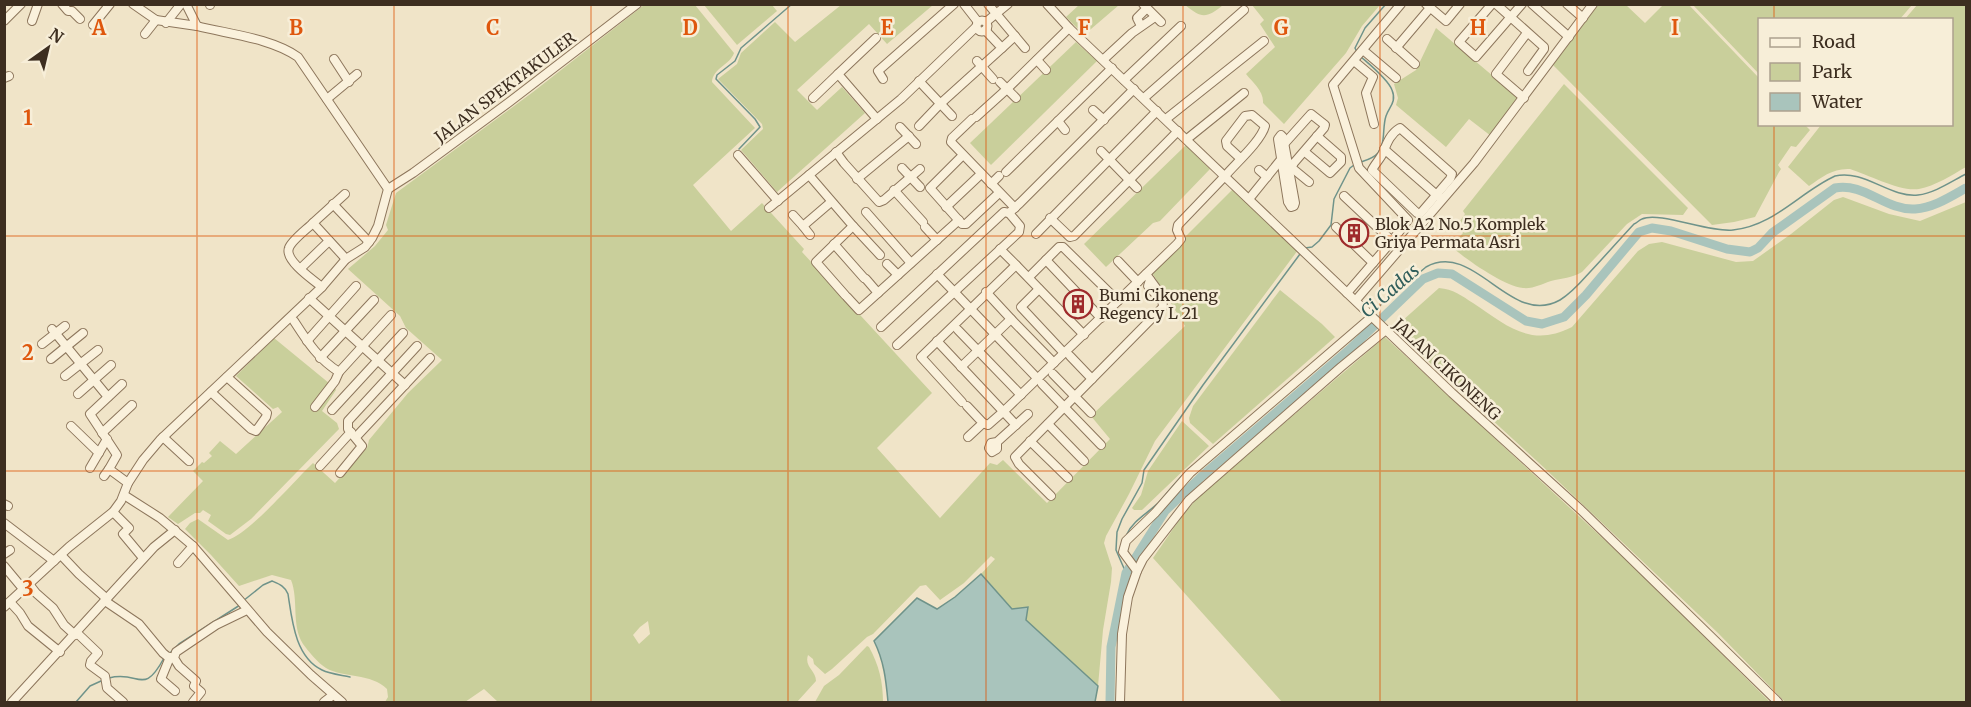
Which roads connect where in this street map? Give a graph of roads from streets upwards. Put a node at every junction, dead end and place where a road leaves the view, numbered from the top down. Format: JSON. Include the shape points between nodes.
{"nodes":[{"id":1,"x":21,"y":4,"type":"edge"},
{"id":2,"x":38,"y":4,"type":"edge"},
{"id":3,"x":62,"y":4,"type":"edge"},
{"id":4,"x":110,"y":4,"type":"edge"},
{"id":5,"x":133,"y":4,"type":"edge"},
{"id":6,"x":181,"y":4,"type":"edge"},
{"id":7,"x":186,"y":4,"type":"edge"},
{"id":8,"x":637,"y":4,"type":"edge"},
{"id":9,"x":954,"y":4,"type":"edge"},
{"id":10,"x":963,"y":4,"type":"edge"},
{"id":11,"x":988,"y":4,"type":"edge"},
{"id":12,"x":1008,"y":4,"type":"edge"},
{"id":13,"x":1047,"y":4,"type":"edge"},
{"id":14,"x":1401,"y":4,"type":"edge"},
{"id":15,"x":1460,"y":4,"type":"edge"},
{"id":16,"x":1494,"y":4,"type":"edge"},
{"id":17,"x":1522,"y":4,"type":"edge"},
{"id":18,"x":1532,"y":4,"type":"edge"},
{"id":19,"x":1567,"y":4,"type":"edge"},
{"id":20,"x":1593,"y":4,"type":"edge"},
{"id":21,"x":1428,"y":6,"type":"edge"},
{"id":22,"x":1145,"y":7,"type":"edge"},
{"id":23,"x":1244,"y":10,"type":"dead end"},
{"id":24,"x":996,"y":14,"type":"junction"},
{"id":25,"x":1511,"y":17,"type":"junction"},
{"id":26,"x":1583,"y":18,"type":"junction"},
{"id":27,"x":5,"y":19,"type":"edge"},
{"id":28,"x":80,"y":19,"type":"dead end"},
{"id":29,"x":156,"y":20,"type":"junction"},
{"id":30,"x":32,"y":21,"type":"dead end"},
{"id":31,"x":166,"y":23,"type":"junction"},
{"id":32,"x":93,"y":25,"type":"dead end"},
{"id":33,"x":981,"y":25,"type":"junction"},
{"id":34,"x":197,"y":26,"type":"junction"},
{"id":35,"x":1141,"y":26,"type":"junction"},
{"id":36,"x":1181,"y":26,"type":"dead end"},
{"id":37,"x":1070,"y":28,"type":"junction"},
{"id":38,"x":1527,"y":33,"type":"junction"},
{"id":39,"x":145,"y":34,"type":"dead end"},
{"id":40,"x":1015,"y":36,"type":"junction"},
{"id":41,"x":1569,"y":37,"type":"junction"},
{"id":42,"x":876,"y":38,"type":"dead end"},
{"id":43,"x":1387,"y":39,"type":"dead end"},
{"id":44,"x":1264,"y":40,"type":"dead end"},
{"id":45,"x":1002,"y":48,"type":"junction"},
{"id":46,"x":1025,"y":48,"type":"dead end"},
{"id":47,"x":1396,"y":48,"type":"junction"},
{"id":48,"x":1359,"y":55,"type":"junction"},
{"id":49,"x":334,"y":59,"type":"dead end"},
{"id":50,"x":1104,"y":59,"type":"junction"},
{"id":51,"x":1037,"y":60,"type":"junction"},
{"id":52,"x":1415,"y":64,"type":"dead end"},
{"id":53,"x":979,"y":65,"type":"junction"},
{"id":54,"x":1112,"y":68,"type":"junction"},
{"id":55,"x":1046,"y":70,"type":"dead end"},
{"id":56,"x":1527,"y":71,"type":"dead end"},
{"id":57,"x":357,"y":74,"type":"dead end"},
{"id":58,"x":838,"y":74,"type":"junction"},
{"id":59,"x":1396,"y":78,"type":"dead end"},
{"id":60,"x":883,"y":79,"type":"dead end"},
{"id":61,"x":1124,"y":80,"type":"junction"},
{"id":62,"x":919,"y":81,"type":"junction"},
{"id":63,"x":349,"y":82,"type":"junction"},
{"id":64,"x":1007,"y":89,"type":"junction"},
{"id":65,"x":1134,"y":89,"type":"junction"},
{"id":66,"x":1244,"y":93,"type":"dead end"},
{"id":67,"x":813,"y":98,"type":"dead end"},
{"id":68,"x":1016,"y":98,"type":"dead end"},
{"id":69,"x":1144,"y":98,"type":"junction"},
{"id":70,"x":1524,"y":98,"type":"junction"},
{"id":71,"x":327,"y":99,"type":"junction"},
{"id":72,"x":940,"y":104,"type":"junction"},
{"id":73,"x":1093,"y":110,"type":"dead end"},
{"id":74,"x":1158,"y":111,"type":"junction"},
{"id":75,"x":952,"y":116,"type":"dead end"},
{"id":76,"x":877,"y":119,"type":"junction"},
{"id":77,"x":1166,"y":119,"type":"junction"},
{"id":78,"x":1104,"y":120,"type":"junction"},
{"id":79,"x":1058,"y":121,"type":"junction"},
{"id":80,"x":1374,"y":124,"type":"dead end"},
{"id":81,"x":919,"y":126,"type":"dead end"},
{"id":82,"x":900,"y":127,"type":"dead end"},
{"id":83,"x":1065,"y":130,"type":"dead end"},
{"id":84,"x":1178,"y":130,"type":"junction"},
{"id":85,"x":909,"y":136,"type":"junction"},
{"id":86,"x":1317,"y":136,"type":"junction"},
{"id":87,"x":1187,"y":140,"type":"junction"},
{"id":88,"x":916,"y":144,"type":"dead end"},
{"id":89,"x":1384,"y":149,"type":"junction"},
{"id":90,"x":1101,"y":151,"type":"dead end"},
{"id":91,"x":836,"y":152,"type":"junction"},
{"id":92,"x":1305,"y":152,"type":"junction"},
{"id":93,"x":738,"y":155,"type":"dead end"},
{"id":94,"x":963,"y":155,"type":"junction"},
{"id":95,"x":1240,"y":158,"type":"junction"},
{"id":96,"x":1109,"y":159,"type":"junction"},
{"id":97,"x":1285,"y":161,"type":"junction"},
{"id":98,"x":902,"y":168,"type":"dead end"},
{"id":99,"x":920,"y":169,"type":"dead end"},
{"id":100,"x":1259,"y":170,"type":"dead end"},
{"id":101,"x":1330,"y":173,"type":"junction"},
{"id":102,"x":981,"y":174,"type":"junction"},
{"id":103,"x":809,"y":175,"type":"junction"},
{"id":104,"x":1225,"y":176,"type":"junction"},
{"id":105,"x":910,"y":177,"type":"junction"},
{"id":106,"x":1267,"y":177,"type":"junction"},
{"id":107,"x":857,"y":179,"type":"junction"},
{"id":108,"x":1129,"y":179,"type":"junction"},
{"id":109,"x":1324,"y":180,"type":"dead end"},
{"id":110,"x":1309,"y":182,"type":"dead end"},
{"id":111,"x":991,"y":184,"type":"junction"},
{"id":112,"x":920,"y":187,"type":"dead end"},
{"id":113,"x":1137,"y":188,"type":"dead end"},
{"id":114,"x":388,"y":189,"type":"junction"},
{"id":115,"x":894,"y":190,"type":"junction"},
{"id":116,"x":999,"y":193,"type":"junction"},
{"id":117,"x":345,"y":194,"type":"dead end"},
{"id":118,"x":1344,"y":196,"type":"dead end"},
{"id":119,"x":1439,"y":197,"type":"junction"},
{"id":120,"x":1249,"y":199,"type":"junction"},
{"id":121,"x":778,"y":201,"type":"junction"},
{"id":122,"x":831,"y":202,"type":"junction"},
{"id":123,"x":333,"y":204,"type":"junction"},
{"id":124,"x":946,"y":207,"type":"junction"},
{"id":125,"x":770,"y":208,"type":"dead end"},
{"id":126,"x":1012,"y":211,"type":"junction"},
{"id":127,"x":866,"y":212,"type":"dead end"},
{"id":128,"x":793,"y":215,"type":"dead end"},
{"id":129,"x":1050,"y":218,"type":"junction"},
{"id":130,"x":958,"y":220,"type":"junction"},
{"id":131,"x":313,"y":223,"type":"junction"},
{"id":132,"x":803,"y":226,"type":"junction"},
{"id":133,"x":853,"y":226,"type":"junction"},
{"id":134,"x":1336,"y":227,"type":"dead end"},
{"id":135,"x":1036,"y":234,"type":"dead end"},
{"id":136,"x":810,"y":235,"type":"dead end"},
{"id":137,"x":937,"y":240,"type":"junction"},
{"id":138,"x":329,"y":241,"type":"junction"},
{"id":139,"x":369,"y":242,"type":"junction"},
{"id":140,"x":1392,"y":242,"type":"junction"},
{"id":141,"x":834,"y":244,"type":"junction"},
{"id":142,"x":1000,"y":249,"type":"junction"},
{"id":143,"x":880,"y":255,"type":"dead end"},
{"id":144,"x":345,"y":258,"type":"junction"},
{"id":145,"x":1046,"y":260,"type":"junction"},
{"id":146,"x":1118,"y":261,"type":"dead end"},
{"id":147,"x":1373,"y":262,"type":"junction"},
{"id":148,"x":911,"y":263,"type":"junction"},
{"id":149,"x":887,"y":264,"type":"dead end"},
{"id":150,"x":1016,"y":264,"type":"junction"},
{"id":151,"x":301,"y":268,"type":"junction"},
{"id":152,"x":937,"y":274,"type":"junction"},
{"id":153,"x":898,"y":275,"type":"junction"},
{"id":154,"x":1029,"y":277,"type":"junction"},
{"id":155,"x":1148,"y":277,"type":"junction"},
{"id":156,"x":1138,"y":282,"type":"junction"},
{"id":157,"x":320,"y":285,"type":"junction"},
{"id":158,"x":356,"y":286,"type":"dead end"},
{"id":159,"x":1039,"y":289,"type":"junction"},
{"id":160,"x":953,"y":291,"type":"junction"},
{"id":161,"x":986,"y":292,"type":"junction"},
{"id":162,"x":878,"y":293,"type":"junction"},
{"id":163,"x":1347,"y":293,"type":"junction"},
{"id":164,"x":309,"y":298,"type":"junction"},
{"id":165,"x":374,"y":300,"type":"dead end"},
{"id":166,"x":1356,"y":300,"type":"junction"},
{"id":167,"x":1118,"y":301,"type":"junction"},
{"id":168,"x":969,"y":308,"type":"junction"},
{"id":169,"x":391,"y":315,"type":"dead end"},
{"id":170,"x":329,"y":316,"type":"junction"},
{"id":171,"x":1372,"y":316,"type":"junction"},
{"id":172,"x":1101,"y":318,"type":"junction"},
{"id":173,"x":1011,"y":319,"type":"junction"},
{"id":174,"x":294,"y":321,"type":"dead end"},
{"id":175,"x":65,"y":326,"type":"dead end"},
{"id":176,"x":881,"y":327,"type":"dead end"},
{"id":177,"x":1385,"y":329,"type":"junction"},
{"id":178,"x":346,"y":330,"type":"junction"},
{"id":179,"x":958,"y":330,"type":"dead end"},
{"id":180,"x":54,"y":331,"type":"junction"},
{"id":181,"x":83,"y":333,"type":"dead end"},
{"id":182,"x":403,"y":333,"type":"dead end"},
{"id":183,"x":995,"y":334,"type":"junction"},
{"id":184,"x":1084,"y":334,"type":"junction"},
{"id":185,"x":937,"y":340,"type":"junction"},
{"id":186,"x":307,"y":341,"type":"junction"},
{"id":187,"x":42,"y":344,"type":"dead end"},
{"id":188,"x":362,"y":345,"type":"junction"},
{"id":189,"x":897,"y":345,"type":"dead end"},
{"id":190,"x":67,"y":346,"type":"junction"},
{"id":191,"x":417,"y":346,"type":"dead end"},
{"id":192,"x":98,"y":350,"type":"dead end"},
{"id":193,"x":978,"y":351,"type":"junction"},
{"id":194,"x":1067,"y":355,"type":"junction"},
{"id":195,"x":320,"y":358,"type":"junction"},
{"id":196,"x":430,"y":358,"type":"dead end"},
{"id":197,"x":51,"y":359,"type":"dead end"},
{"id":198,"x":378,"y":359,"type":"junction"},
{"id":199,"x":81,"y":363,"type":"junction"},
{"id":200,"x":1054,"y":363,"type":"junction"},
{"id":201,"x":111,"y":365,"type":"dead end"},
{"id":202,"x":961,"y":367,"type":"junction"},
{"id":203,"x":339,"y":372,"type":"junction"},
{"id":204,"x":392,"y":373,"type":"junction"},
{"id":205,"x":1053,"y":374,"type":"dead end"},
{"id":206,"x":65,"y":376,"type":"dead end"},
{"id":207,"x":227,"y":377,"type":"junction"},
{"id":208,"x":1092,"y":379,"type":"junction"},
{"id":209,"x":93,"y":380,"type":"junction"},
{"id":210,"x":1040,"y":381,"type":"junction"},
{"id":211,"x":122,"y":384,"type":"dead end"},
{"id":212,"x":405,"y":385,"type":"junction"},
{"id":213,"x":211,"y":392,"type":"junction"},
{"id":214,"x":78,"y":394,"type":"dead end"},
{"id":215,"x":1021,"y":395,"type":"junction"},
{"id":216,"x":1075,"y":396,"type":"junction"},
{"id":217,"x":108,"y":397,"type":"junction"},
{"id":218,"x":132,"y":405,"type":"dead end"},
{"id":219,"x":315,"y":407,"type":"dead end"},
{"id":220,"x":1064,"y":407,"type":"junction"},
{"id":221,"x":332,"y":410,"type":"dead end"},
{"id":222,"x":1004,"y":411,"type":"junction"},
{"id":223,"x":1091,"y":413,"type":"dead end"},
{"id":224,"x":1028,"y":414,"type":"dead end"},
{"id":225,"x":983,"y":423,"type":"junction"},
{"id":226,"x":1048,"y":424,"type":"junction"},
{"id":227,"x":1016,"y":425,"type":"junction"},
{"id":228,"x":71,"y":426,"type":"dead end"},
{"id":229,"x":353,"y":435,"type":"junction"},
{"id":230,"x":104,"y":436,"type":"junction"},
{"id":231,"x":163,"y":437,"type":"junction"},
{"id":232,"x":968,"y":437,"type":"dead end"},
{"id":233,"x":1030,"y":441,"type":"junction"},
{"id":234,"x":998,"y":442,"type":"dead end"},
{"id":235,"x":1101,"y":445,"type":"dead end"},
{"id":236,"x":99,"y":453,"type":"junction"},
{"id":237,"x":189,"y":461,"type":"dead end"},
{"id":238,"x":1084,"y":461,"type":"dead end"},
{"id":239,"x":320,"y":466,"type":"dead end"},
{"id":240,"x":90,"y":468,"type":"dead end"},
{"id":241,"x":340,"y":473,"type":"dead end"},
{"id":242,"x":1068,"y":478,"type":"dead end"},
{"id":243,"x":128,"y":483,"type":"junction"},
{"id":244,"x":124,"y":495,"type":"junction"},
{"id":245,"x":1051,"y":496,"type":"dead end"},
{"id":246,"x":113,"y":512,"type":"junction"},
{"id":247,"x":4,"y":524,"type":"edge"},
{"id":248,"x":175,"y":530,"type":"junction"},
{"id":249,"x":193,"y":546,"type":"junction"},
{"id":250,"x":61,"y":555,"type":"junction"},
{"id":251,"x":143,"y":558,"type":"junction"},
{"id":252,"x":54,"y":561,"type":"junction"},
{"id":253,"x":178,"y":563,"type":"dead end"},
{"id":254,"x":4,"y":566,"type":"edge"},
{"id":255,"x":1136,"y":569,"type":"junction"},
{"id":256,"x":27,"y":587,"type":"junction"},
{"id":257,"x":106,"y":600,"type":"junction"},
{"id":258,"x":7,"y":605,"type":"edge"},
{"id":259,"x":247,"y":609,"type":"junction"},
{"id":260,"x":76,"y":634,"type":"junction"},
{"id":261,"x":60,"y":652,"type":"junction"},
{"id":262,"x":169,"y":656,"type":"junction"},
{"id":263,"x":175,"y":691,"type":"dead end"},
{"id":264,"x":333,"y":695,"type":"junction"},
{"id":265,"x":12,"y":702,"type":"edge"},
{"id":266,"x":123,"y":702,"type":"edge"},
{"id":267,"x":193,"y":702,"type":"edge"},
{"id":268,"x":324,"y":702,"type":"edge"},
{"id":269,"x":342,"y":702,"type":"edge"},
{"id":270,"x":1120,"y":702,"type":"edge"},
{"id":271,"x":1778,"y":702,"type":"edge"}],
"edges":[{"from":1,"to":27,"type":"street"},
{"from":2,"to":30,"type":"street"},
{"from":3,"to":28,"type":"street"},
{"from":4,"to":32,"type":"street"},
{"from":5,"to":29,"type":"street"},
{"from":6,"to":31,"type":"street"},
{"from":7,"to":34,"type":"street"},
{"from":8,"to":114,"type":"street","name":"JALAN SPEKTAKULER","via":[[508,104]]},
{"from":9,"to":60,"type":"street","via":[[879,71]]},
{"from":10,"to":33,"type":"street"},
{"from":11,"to":24,"type":"street"},
{"from":12,"to":24,"type":"street"},
{"from":13,"to":37,"type":"street","name":"JALAN CIKONENG"},
{"from":14,"to":48,"type":"street"},
{"from":15,"to":21,"type":"street","via":[[1447,21]]},
{"from":16,"to":25,"type":"street"},
{"from":16,"to":25,"type":"street","via":[[1459,42],[1476,57]]},
{"from":17,"to":25,"type":"street"},
{"from":18,"to":41,"type":"street"},
{"from":19,"to":26,"type":"street"},
{"from":20,"to":26,"type":"street"},
{"from":21,"to":47,"type":"street"},
{"from":22,"to":35,"type":"street","via":[[1137,18]]},
{"from":22,"to":35,"type":"street","via":[[1158,19]]},
{"from":23,"to":69,"type":"street"},
{"from":24,"to":33,"type":"street"},
{"from":24,"to":40,"type":"street"},
{"from":25,"to":38,"type":"street"},
{"from":26,"to":41,"type":"street"},
{"from":29,"to":31,"type":"street"},
{"from":29,"to":39,"type":"street"},
{"from":31,"to":34,"type":"street"},
{"from":33,"to":45,"type":"street"},
{"from":33,"to":62,"type":"street"},
{"from":34,"to":71,"type":"street","via":[[291,52]]},
{"from":35,"to":50,"type":"street"},
{"from":36,"to":61,"type":"street"},
{"from":37,"to":50,"type":"street","name":"JALAN CIKONENG"},
{"from":37,"to":51,"type":"street"},
{"from":38,"to":56,"type":"street","via":[[1544,48]]},
{"from":38,"to":70,"type":"street","via":[[1496,74]]},
{"from":40,"to":45,"type":"street"},
{"from":40,"to":46,"type":"street"},
{"from":41,"to":70,"type":"street"},
{"from":42,"to":58,"type":"street"},
{"from":43,"to":47,"type":"street"},
{"from":44,"to":77,"type":"street"},
{"from":45,"to":53,"type":"street"},
{"from":47,"to":52,"type":"street"},
{"from":48,"to":59,"type":"street"},
{"from":48,"to":80,"type":"street","via":[[1373,77],[1366,94]]},
{"from":48,"to":140,"type":"street","via":[[1332,85],[1359,168],[1407,219]]},
{"from":49,"to":63,"type":"street"},
{"from":50,"to":54,"type":"street","name":"JALAN CIKONENG"},
{"from":51,"to":55,"type":"street"},
{"from":51,"to":64,"type":"street"},
{"from":53,"to":64,"type":"street"},
{"from":53,"to":72,"type":"street"},
{"from":54,"to":61,"type":"street","name":"JALAN CIKONENG"},
{"from":54,"to":79,"type":"street"},
{"from":57,"to":63,"type":"street"},
{"from":58,"to":67,"type":"street"},
{"from":58,"to":76,"type":"street"},
{"from":61,"to":65,"type":"street","name":"JALAN CIKONENG"},
{"from":62,"to":72,"type":"street"},
{"from":62,"to":76,"type":"street"},
{"from":63,"to":71,"type":"street"},
{"from":64,"to":68,"type":"street"},
{"from":64,"to":94,"type":"street","via":[[951,140]]},
{"from":65,"to":69,"type":"street","name":"JALAN CIKONENG"},
{"from":65,"to":78,"type":"street"},
{"from":66,"to":87,"type":"street"},
{"from":69,"to":74,"type":"street","name":"JALAN CIKONENG"},
{"from":70,"to":119,"type":"street","via":[[1474,163]]},
{"from":71,"to":114,"type":"street"},
{"from":72,"to":75,"type":"street"},
{"from":72,"to":81,"type":"street"},
{"from":73,"to":78,"type":"street"},
{"from":74,"to":77,"type":"street","name":"JALAN CIKONENG"},
{"from":74,"to":96,"type":"street"},
{"from":76,"to":91,"type":"street"},
{"from":77,"to":84,"type":"street","name":"JALAN CIKONENG"},
{"from":78,"to":126,"type":"street","via":[[1090,140]]},
{"from":79,"to":83,"type":"street"},
{"from":79,"to":111,"type":"street"},
{"from":82,"to":85,"type":"street"},
{"from":84,"to":87,"type":"street","name":"JALAN CIKONENG"},
{"from":84,"to":108,"type":"street"},
{"from":85,"to":88,"type":"street"},
{"from":85,"to":107,"type":"street"},
{"from":86,"to":92,"type":"street"},
{"from":86,"to":97,"type":"street","via":[[1325,125],[1311,114],[1285,143],[1283,136],[1279,136]]},
{"from":86,"to":101,"type":"street","via":[[1342,158]]},
{"from":87,"to":104,"type":"street","name":"JALAN CIKONENG"},
{"from":89,"to":119,"type":"street"},
{"from":89,"to":119,"type":"street","via":[[1372,172],[1417,213]]},
{"from":89,"to":119,"type":"street","via":[[1400,128],[1450,171],[1452,176]]},
{"from":90,"to":96,"type":"street"},
{"from":91,"to":103,"type":"street"},
{"from":91,"to":107,"type":"street"},
{"from":92,"to":97,"type":"street"},
{"from":92,"to":101,"type":"street"},
{"from":93,"to":121,"type":"street"},
{"from":94,"to":102,"type":"street"},
{"from":94,"to":124,"type":"street","via":[[930,187]]},
{"from":95,"to":95,"type":"street","via":[[1265,128],[1252,115],[1245,116],[1226,141]]},
{"from":95,"to":104,"type":"street"},
{"from":96,"to":108,"type":"street"},
{"from":96,"to":129,"type":"street"},
{"from":97,"to":106,"type":"street"},
{"from":97,"to":110,"type":"street"},
{"from":98,"to":105,"type":"street"},
{"from":99,"to":105,"type":"street"},
{"from":100,"to":106,"type":"street"},
{"from":101,"to":109,"type":"street"},
{"from":102,"to":111,"type":"street"},
{"from":102,"to":124,"type":"street"},
{"from":103,"to":121,"type":"street"},
{"from":103,"to":122,"type":"street"},
{"from":104,"to":120,"type":"street","name":"JALAN CIKONENG"},
{"from":104,"to":155,"type":"street","via":[[1178,225],[1180,240]]},
{"from":105,"to":112,"type":"street"},
{"from":105,"to":115,"type":"street"},
{"from":106,"to":120,"type":"street"},
{"from":107,"to":115,"type":"street","via":[[879,202]]},
{"from":108,"to":113,"type":"street"},
{"from":108,"to":129,"type":"street","via":[[1072,237]]},
{"from":111,"to":116,"type":"street"},
{"from":114,"to":139,"type":"street","via":[[378,226]]},
{"from":115,"to":137,"type":"street"},
{"from":116,"to":126,"type":"street"},
{"from":116,"to":130,"type":"street","via":[[966,224]]},
{"from":117,"to":123,"type":"street"},
{"from":118,"to":140,"type":"street"},
{"from":119,"to":166,"type":"street"},
{"from":120,"to":163,"type":"street","name":"JALAN CIKONENG"},
{"from":121,"to":125,"type":"street"},
{"from":122,"to":132,"type":"street"},
{"from":122,"to":133,"type":"street"},
{"from":123,"to":131,"type":"street"},
{"from":123,"to":139,"type":"street"},
{"from":124,"to":130,"type":"street"},
{"from":126,"to":142,"type":"street","via":[[1021,229]]},
{"from":126,"to":152,"type":"street","via":[[1004,212]]},
{"from":127,"to":148,"type":"street"},
{"from":128,"to":132,"type":"street"},
{"from":129,"to":135,"type":"street"},
{"from":130,"to":137,"type":"street"},
{"from":131,"to":138,"type":"street"},
{"from":131,"to":151,"type":"street","via":[[289,248],[291,260]]},
{"from":132,"to":136,"type":"street"},
{"from":133,"to":141,"type":"street"},
{"from":133,"to":143,"type":"street"},
{"from":134,"to":147,"type":"street"},
{"from":137,"to":148,"type":"street"},
{"from":138,"to":144,"type":"street"},
{"from":138,"to":151,"type":"street"},
{"from":139,"to":144,"type":"street"},
{"from":140,"to":147,"type":"street"},
{"from":141,"to":162,"type":"street"},
{"from":141,"to":162,"type":"street","via":[[816,262],[846,296],[859,310]]},
{"from":142,"to":150,"type":"street"},
{"from":142,"to":160,"type":"street"},
{"from":144,"to":157,"type":"street"},
{"from":145,"to":154,"type":"street"},
{"from":145,"to":167,"type":"street","via":[[1063,247]]},
{"from":145,"to":172,"type":"street"},
{"from":146,"to":156,"type":"street"},
{"from":147,"to":163,"type":"street"},
{"from":148,"to":153,"type":"street"},
{"from":149,"to":153,"type":"street"},
{"from":150,"to":154,"type":"street"},
{"from":150,"to":161,"type":"street"},
{"from":151,"to":157,"type":"street"},
{"from":152,"to":160,"type":"street"},
{"from":152,"to":176,"type":"street"},
{"from":153,"to":162,"type":"street"},
{"from":154,"to":159,"type":"street"},
{"from":155,"to":156,"type":"street"},
{"from":155,"to":208,"type":"street","via":[[1148,286],[1164,302],[1163,307]]},
{"from":156,"to":167,"type":"street"},
{"from":157,"to":164,"type":"street"},
{"from":158,"to":170,"type":"street"},
{"from":159,"to":184,"type":"street"},
{"from":159,"to":194,"type":"street","via":[[1021,307]]},
{"from":160,"to":168,"type":"street"},
{"from":160,"to":189,"type":"street"},
{"from":161,"to":168,"type":"street"},
{"from":161,"to":173,"type":"street"},
{"from":163,"to":166,"type":"street","name":"JALAN CIKONENG"},
{"from":164,"to":170,"type":"street"},
{"from":164,"to":207,"type":"street"},
{"from":165,"to":178,"type":"street"},
{"from":166,"to":171,"type":"street","name":"JALAN CIKONENG"},
{"from":167,"to":172,"type":"street"},
{"from":168,"to":183,"type":"street"},
{"from":168,"to":185,"type":"street"},
{"from":169,"to":188,"type":"street"},
{"from":170,"to":178,"type":"street"},
{"from":170,"to":186,"type":"street"},
{"from":171,"to":177,"type":"street","name":"JALAN CIKONENG"},
{"from":171,"to":255,"type":"street","via":[[1190,473],[1126,541],[1124,555]]},
{"from":172,"to":184,"type":"street"},
{"from":173,"to":183,"type":"street"},
{"from":173,"to":200,"type":"street"},
{"from":174,"to":186,"type":"street"},
{"from":175,"to":180,"type":"street"},
{"from":177,"to":255,"type":"street","via":[[1189,500]]},
{"from":177,"to":271,"type":"street","name":"JALAN CIKONENG"},
{"from":178,"to":188,"type":"street"},
{"from":178,"to":195,"type":"street"},
{"from":179,"to":193,"type":"street"},
{"from":180,"to":187,"type":"street"},
{"from":180,"to":190,"type":"street"},
{"from":181,"to":190,"type":"street"},
{"from":182,"to":198,"type":"street"},
{"from":183,"to":193,"type":"street"},
{"from":183,"to":210,"type":"street"},
{"from":184,"to":194,"type":"street"},
{"from":185,"to":202,"type":"street"},
{"from":185,"to":225,"type":"street","via":[[921,358]]},
{"from":186,"to":195,"type":"street"},
{"from":188,"to":198,"type":"street"},
{"from":188,"to":203,"type":"street"},
{"from":190,"to":197,"type":"street"},
{"from":190,"to":199,"type":"street"},
{"from":191,"to":204,"type":"street"},
{"from":192,"to":199,"type":"street"},
{"from":193,"to":202,"type":"street"},
{"from":193,"to":215,"type":"street"},
{"from":194,"to":200,"type":"street"},
{"from":194,"to":208,"type":"street"},
{"from":195,"to":203,"type":"street"},
{"from":196,"to":212,"type":"street"},
{"from":198,"to":204,"type":"street"},
{"from":198,"to":221,"type":"street"},
{"from":199,"to":206,"type":"street"},
{"from":199,"to":209,"type":"street"},
{"from":200,"to":210,"type":"street"},
{"from":201,"to":209,"type":"street"},
{"from":202,"to":222,"type":"street"},
{"from":203,"to":219,"type":"street"},
{"from":204,"to":212,"type":"street"},
{"from":204,"to":229,"type":"street","via":[[348,421]]},
{"from":205,"to":216,"type":"street"},
{"from":207,"to":213,"type":"street"},
{"from":207,"to":213,"type":"street","via":[[265,411],[267,417],[256,431]]},
{"from":208,"to":216,"type":"street"},
{"from":209,"to":214,"type":"street"},
{"from":209,"to":217,"type":"street"},
{"from":210,"to":215,"type":"street"},
{"from":210,"to":220,"type":"street"},
{"from":211,"to":217,"type":"street"},
{"from":212,"to":229,"type":"street"},
{"from":213,"to":231,"type":"street"},
{"from":215,"to":222,"type":"street"},
{"from":216,"to":220,"type":"street"},
{"from":216,"to":223,"type":"street"},
{"from":217,"to":230,"type":"street","via":[[90,414]]},
{"from":218,"to":230,"type":"street"},
{"from":220,"to":226,"type":"street"},
{"from":220,"to":235,"type":"street"},
{"from":222,"to":225,"type":"street","via":[[988,425]]},
{"from":222,"to":227,"type":"street"},
{"from":224,"to":227,"type":"street"},
{"from":225,"to":232,"type":"street"},
{"from":226,"to":233,"type":"street"},
{"from":226,"to":238,"type":"street"},
{"from":227,"to":234,"type":"street"},
{"from":228,"to":236,"type":"street"},
{"from":229,"to":239,"type":"street"},
{"from":229,"to":241,"type":"street","via":[[362,447]]},
{"from":230,"to":236,"type":"street"},
{"from":230,"to":243,"type":"street","via":[[118,455],[107,473]]},
{"from":231,"to":237,"type":"street"},
{"from":231,"to":243,"type":"street"},
{"from":233,"to":242,"type":"street"},
{"from":233,"to":245,"type":"street","via":[[1015,459]]},
{"from":236,"to":240,"type":"street"},
{"from":243,"to":244,"type":"street"},
{"from":244,"to":246,"type":"street"},
{"from":244,"to":248,"type":"street"},
{"from":246,"to":250,"type":"street"},
{"from":246,"to":251,"type":"street","via":[[129,528],[123,534]]},
{"from":247,"to":252,"type":"street"},
{"from":248,"to":249,"type":"street"},
{"from":248,"to":251,"type":"street"},
{"from":249,"to":253,"type":"street"},
{"from":249,"to":259,"type":"street"},
{"from":250,"to":252,"type":"street"},
{"from":250,"to":257,"type":"street"},
{"from":251,"to":257,"type":"street"},
{"from":252,"to":256,"type":"street"},
{"from":254,"to":256,"type":"street"},
{"from":255,"to":270,"type":"street","via":[[1122,634]]},
{"from":256,"to":258,"type":"street"},
{"from":256,"to":260,"type":"street"},
{"from":257,"to":260,"type":"street"},
{"from":257,"to":262,"type":"street","via":[[139,624]]},
{"from":258,"to":261,"type":"street"},
{"from":259,"to":262,"type":"street"},
{"from":259,"to":264,"type":"street"},
{"from":260,"to":261,"type":"street"},
{"from":260,"to":266,"type":"street","via":[[98,653],[90,665]]},
{"from":261,"to":265,"type":"street"},
{"from":262,"to":263,"type":"street","via":[[160,679]]},
{"from":262,"to":267,"type":"street","via":[[196,681],[194,687],[201,692]]},
{"from":264,"to":268,"type":"street"},
{"from":264,"to":269,"type":"street"}]}
